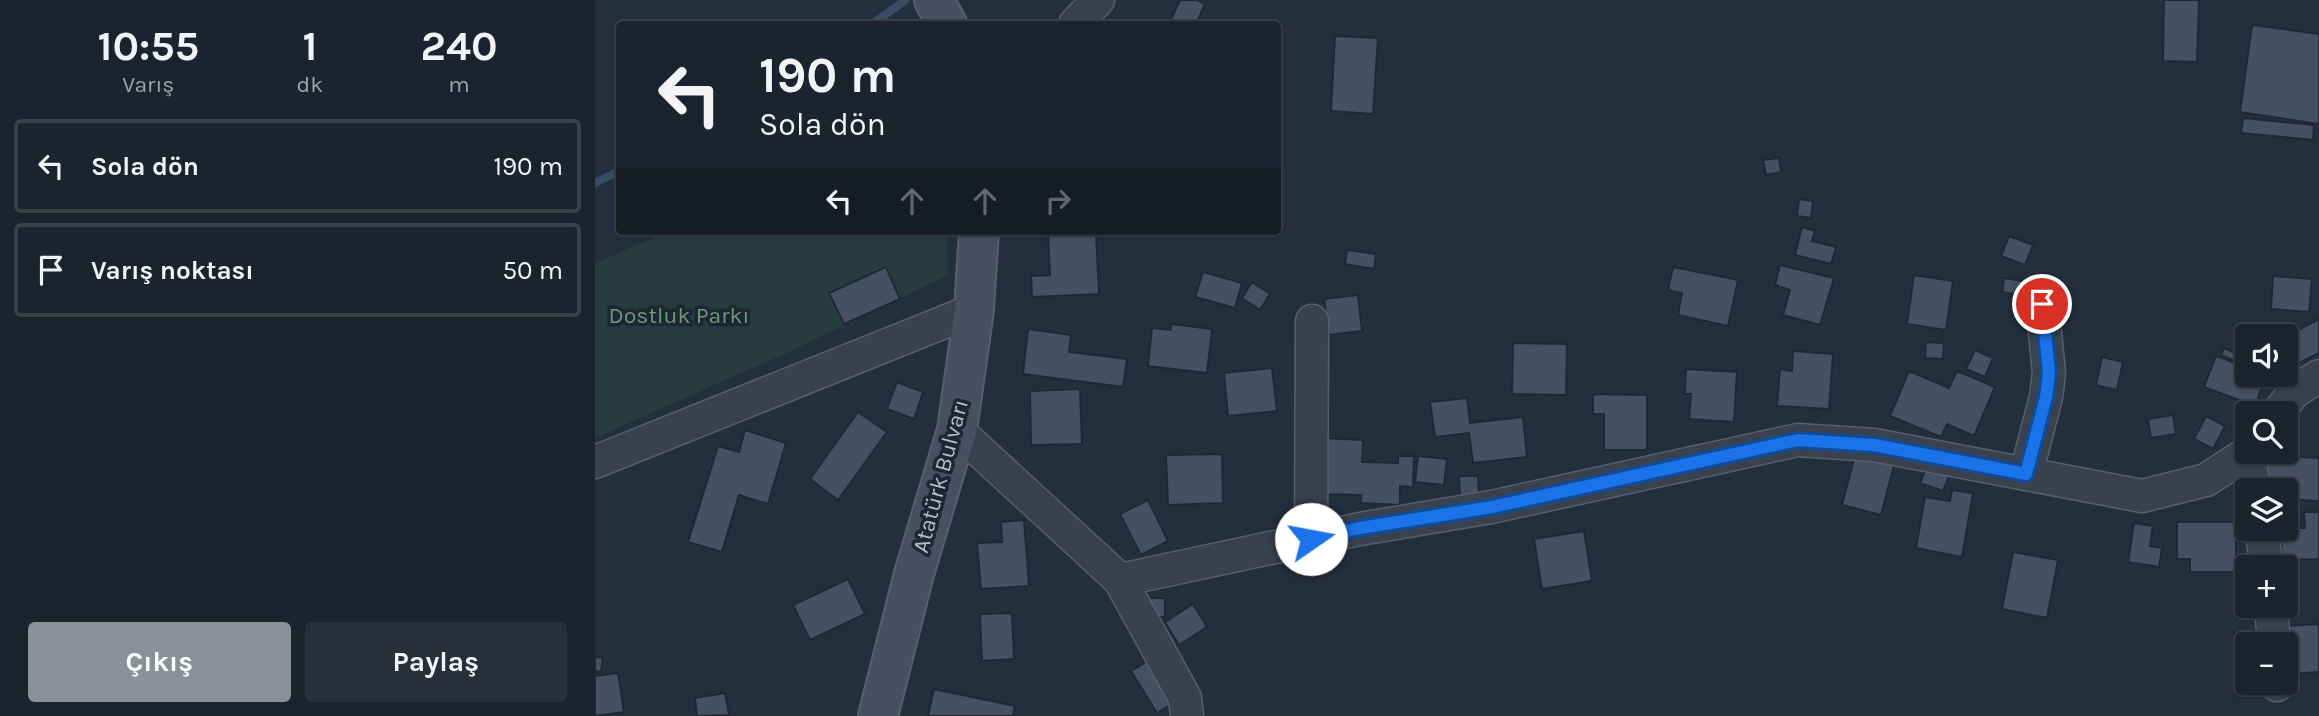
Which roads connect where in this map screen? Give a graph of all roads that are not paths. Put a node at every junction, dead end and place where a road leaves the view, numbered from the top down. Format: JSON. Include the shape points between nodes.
{"nodes":[{"id":1,"x":935,"y":0,"type":"edge"},
{"id":2,"x":1098,"y":0,"type":"edge"},
{"id":3,"x":946,"y":21,"type":"edge"},
{"id":4,"x":1078,"y":21,"type":"edge"},
{"id":5,"x":979,"y":235,"type":"edge"},
{"id":6,"x":2042,"y":304,"type":"dead end"},
{"id":7,"x":974,"y":310,"type":"junction"},
{"id":8,"x":1312,"y":321,"type":"dead end"},
{"id":9,"x":2319,"y":376,"type":"edge"},
{"id":10,"x":2287,"y":401,"type":"edge"},
{"id":11,"x":957,"y":430,"type":"junction"},
{"id":12,"x":2235,"y":461,"type":"edge"},
{"id":13,"x":595,"y":462,"type":"edge"},
{"id":14,"x":2026,"y":474,"type":"junction"},
{"id":15,"x":1311,"y":539,"type":"junction"},
{"id":16,"x":1120,"y":580,"type":"junction"},
{"id":17,"x":877,"y":716,"type":"edge"},
{"id":18,"x":1187,"y":716,"type":"edge"}],
"edges":[{"from":1,"to":3,"type":"main road"},
{"from":2,"to":4,"type":"street"},
{"from":5,"to":7,"type":"main road","name":"Atatürk Bulvarı"},
{"from":6,"to":14,"type":"street","via":[[2049,373]]},
{"from":7,"to":11,"type":"main road","name":"Atatürk Bulvarı"},
{"from":7,"to":13,"type":"street"},
{"from":8,"to":15,"type":"street"},
{"from":9,"to":10,"type":"street"},
{"from":11,"to":16,"type":"street"},
{"from":11,"to":17,"type":"main road","name":"Atatürk Bulvarı"},
{"from":12,"to":14,"type":"street","via":[[2206,480],[2142,496]]},
{"from":14,"to":15,"type":"street","via":[[1874,445],[1798,440],[1492,507]]},
{"from":15,"to":16,"type":"street"},
{"from":16,"to":18,"type":"street","via":[[1185,698]]}]}
